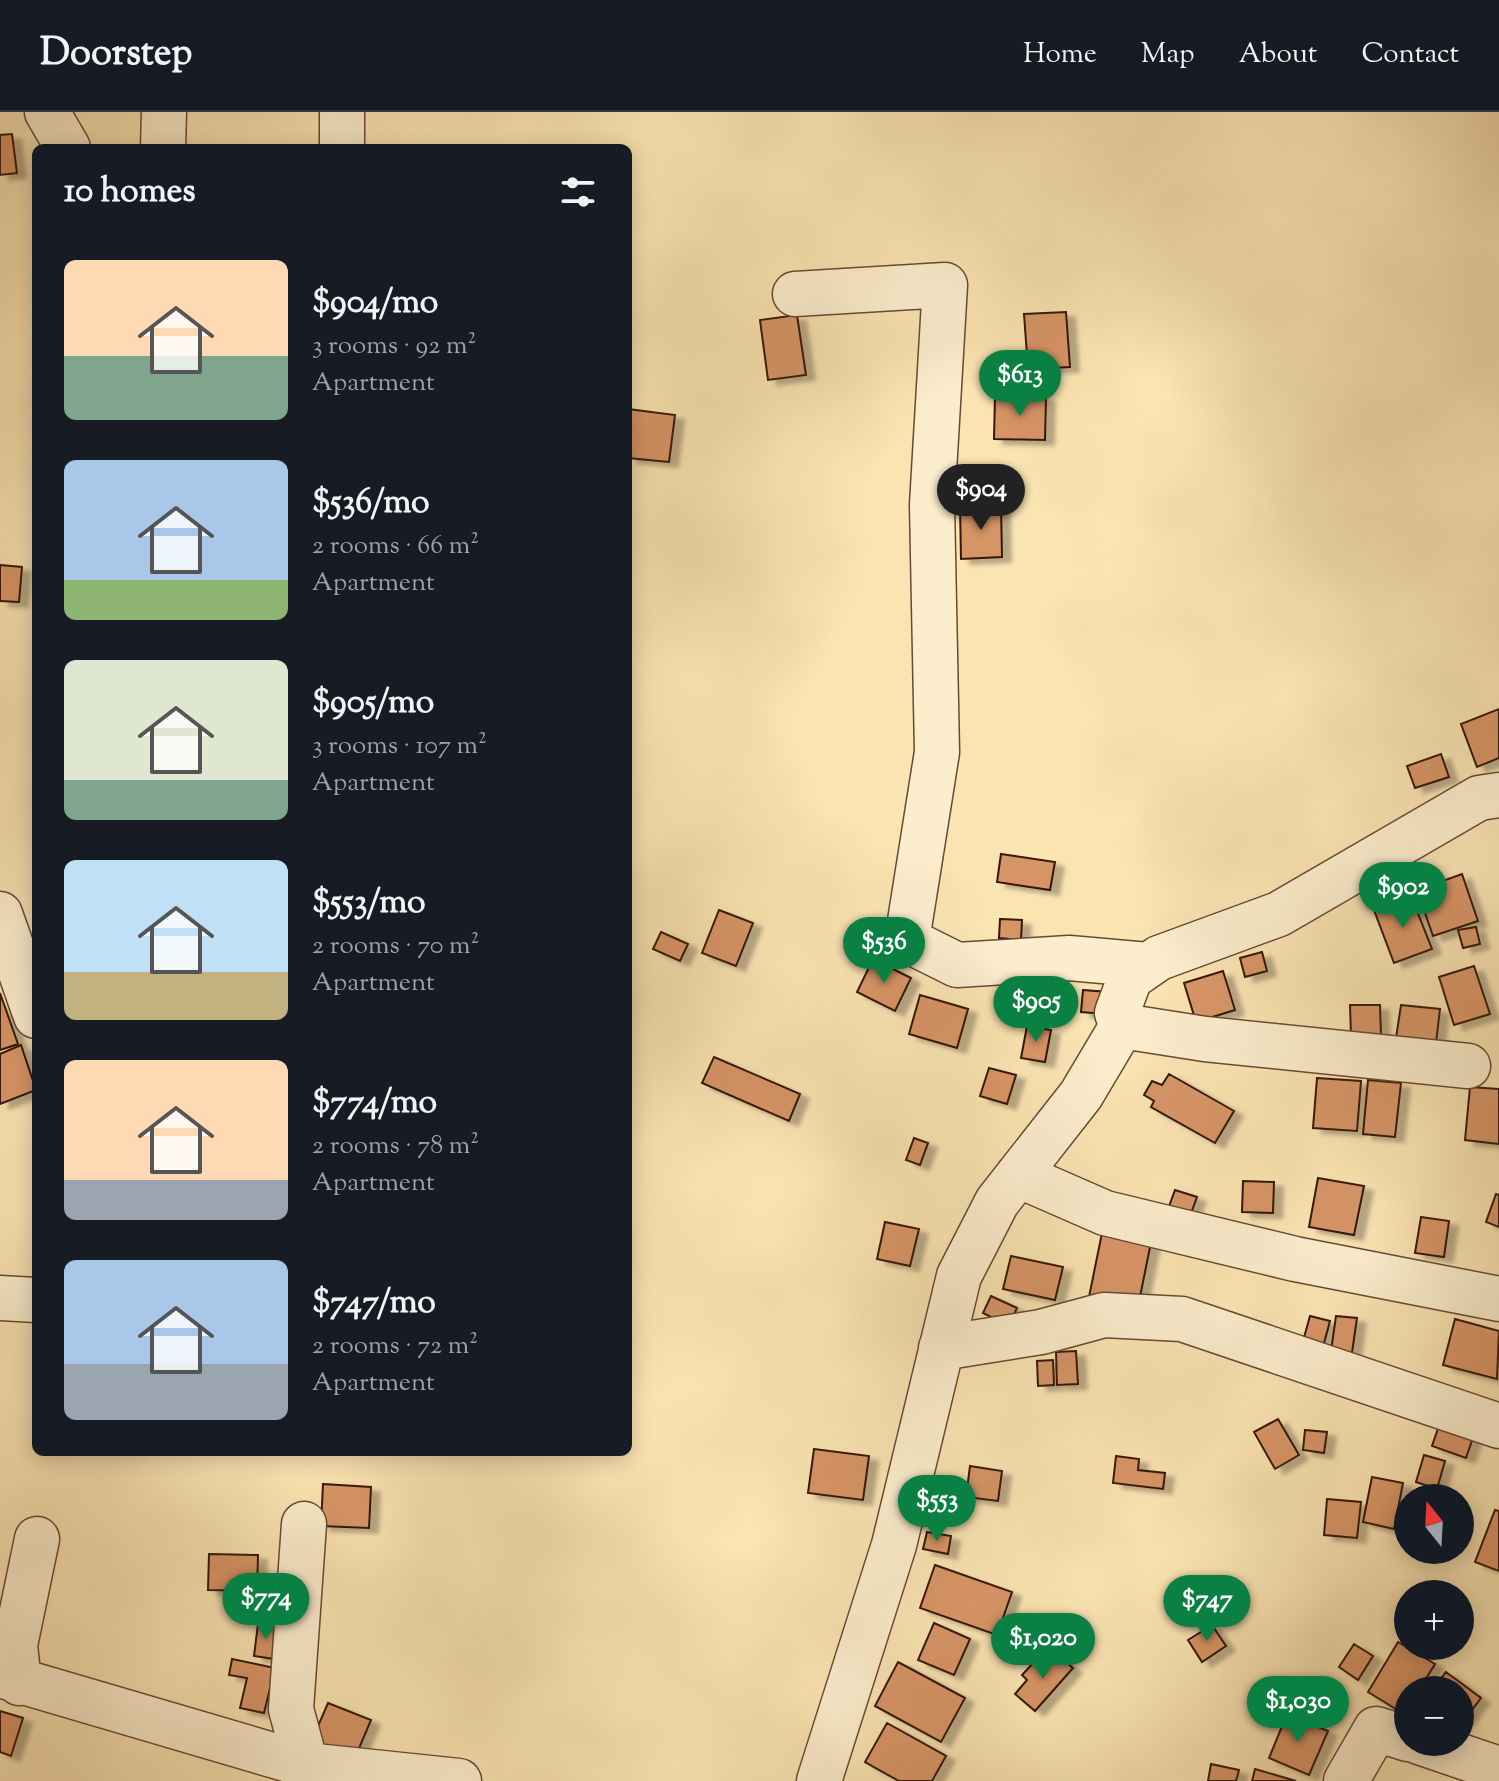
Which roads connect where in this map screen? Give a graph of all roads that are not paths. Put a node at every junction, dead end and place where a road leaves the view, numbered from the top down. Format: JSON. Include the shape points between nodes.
{"nodes":[{"id":1,"x":47,"y":112,"type":"edge"},
{"id":2,"x":164,"y":112,"type":"edge"},
{"id":3,"x":342,"y":112,"type":"edge"},
{"id":4,"x":66,"y":144,"type":"edge"},
{"id":5,"x":163,"y":144,"type":"edge"},
{"id":6,"x":342,"y":144,"type":"edge"},
{"id":7,"x":795,"y":294,"type":"dead end"},
{"id":8,"x":1499,"y":795,"type":"edge"},
{"id":9,"x":0,"y":914,"type":"edge"},
{"id":10,"x":1148,"y":965,"type":"junction"},
{"id":11,"x":32,"y":1005,"type":"edge"},
{"id":12,"x":1122,"y":1026,"type":"junction"},
{"id":13,"x":1468,"y":1066,"type":"dead end"},
{"id":14,"x":1018,"y":1175,"type":"junction"},
{"id":15,"x":0,"y":1298,"type":"edge"},
{"id":16,"x":1499,"y":1299,"type":"edge"},
{"id":17,"x":32,"y":1300,"type":"edge"},
{"id":18,"x":941,"y":1348,"type":"junction"},
{"id":19,"x":1499,"y":1426,"type":"edge"},
{"id":20,"x":304,"y":1524,"type":"dead end"},
{"id":21,"x":37,"y":1539,"type":"dead end"},
{"id":22,"x":9,"y":1679,"type":"edge"},
{"id":23,"x":1394,"y":1735,"type":"edge"},
{"id":24,"x":1460,"y":1756,"type":"edge"},
{"id":25,"x":306,"y":1765,"type":"junction"},
{"id":26,"x":1499,"y":1769,"type":"edge"},
{"id":27,"x":459,"y":1781,"type":"edge"},
{"id":28,"x":819,"y":1781,"type":"edge"},
{"id":29,"x":1346,"y":1781,"type":"edge"}],
"edges":[{"from":1,"to":4,"type":"street"},
{"from":2,"to":5,"type":"street"},
{"from":3,"to":6,"type":"street"},
{"from":7,"to":10,"type":"street","via":[[945,285],[932,505],[937,752],[907,940],[957,965],[1069,958]]},
{"from":8,"to":10,"type":"street","via":[[1479,798],[1279,914]]},
{"from":9,"to":11,"type":"street"},
{"from":10,"to":12,"type":"street","via":[[1130,978],[1117,1013]]},
{"from":12,"to":13,"type":"street"},
{"from":12,"to":14,"type":"street","via":[[1081,1095]]},
{"from":14,"to":16,"type":"street","via":[[1105,1213],[1295,1259]]},
{"from":14,"to":18,"type":"street","via":[[997,1202],[959,1276]]},
{"from":15,"to":17,"type":"street"},
{"from":18,"to":19,"type":"street","via":[[1041,1332],[1104,1315],[1182,1319]]},
{"from":18,"to":28,"type":"street","via":[[894,1545]]},
{"from":20,"to":25,"type":"street","via":[[291,1709]]},
{"from":21,"to":22,"type":"street"},
{"from":22,"to":25,"type":"street"},
{"from":23,"to":29,"type":"street","via":[[1376,1729]]},
{"from":24,"to":26,"type":"street"},
{"from":25,"to":27,"type":"street"}]}
